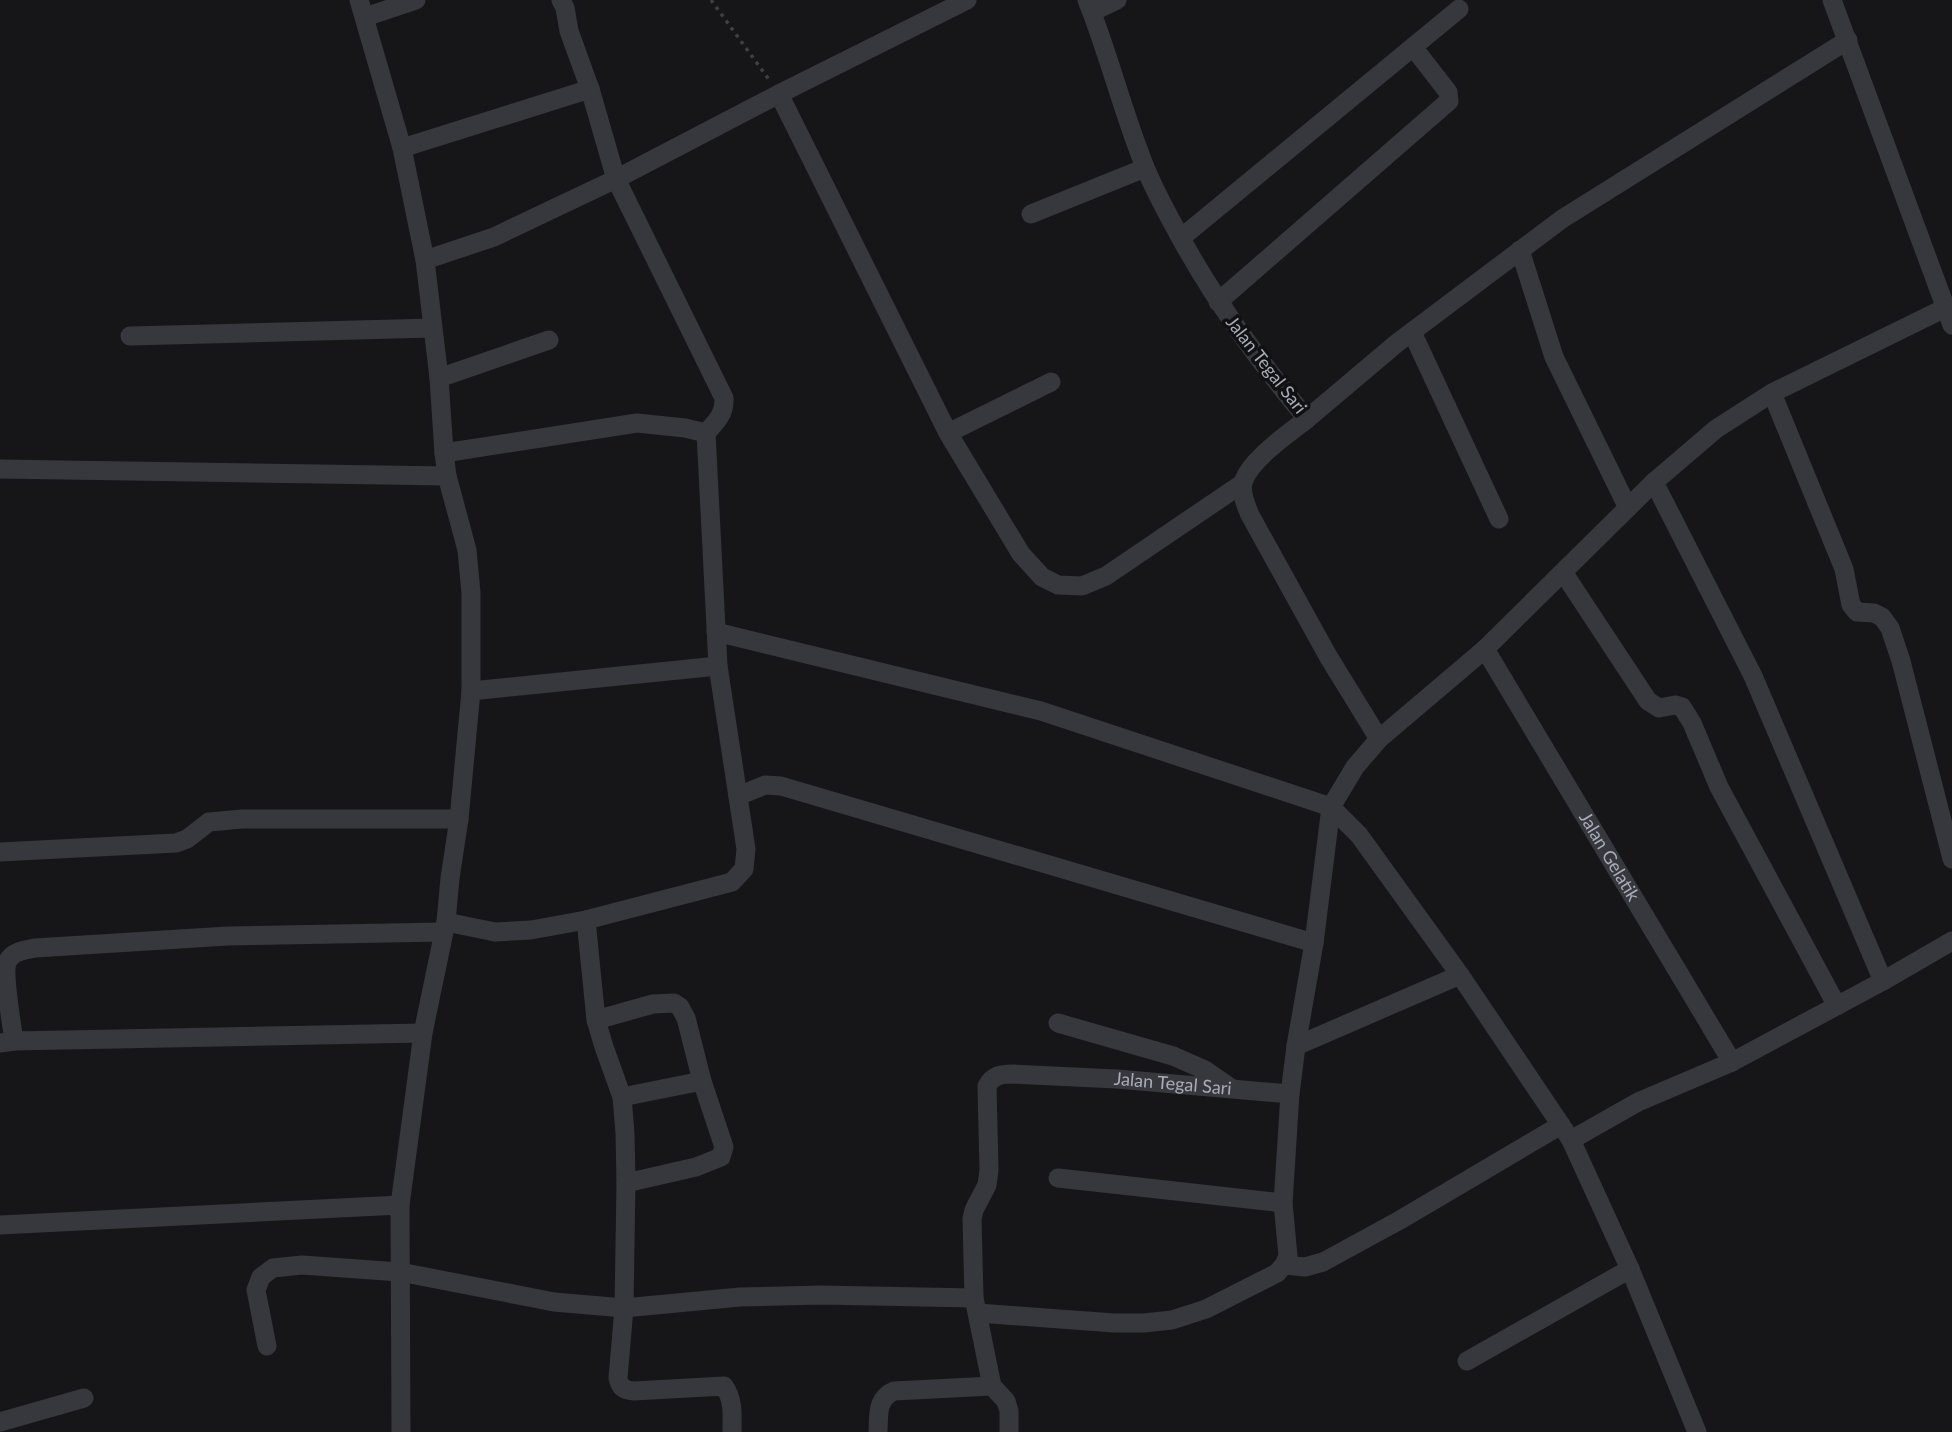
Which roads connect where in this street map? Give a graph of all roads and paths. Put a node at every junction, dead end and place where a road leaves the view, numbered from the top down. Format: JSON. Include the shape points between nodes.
{"nodes":[{"id":1,"x":416,"y":0,"type":"edge"},
{"id":2,"x":561,"y":0,"type":"edge"},
{"id":3,"x":711,"y":0,"type":"edge"},
{"id":4,"x":967,"y":0,"type":"edge"},
{"id":5,"x":1117,"y":0,"type":"edge"},
{"id":6,"x":1832,"y":0,"type":"edge"},
{"id":7,"x":1090,"y":6,"type":"edge"},
{"id":8,"x":362,"y":8,"type":"edge"},
{"id":9,"x":1459,"y":9,"type":"dead end"},
{"id":10,"x":1848,"y":40,"type":"junction"},
{"id":11,"x":1413,"y":47,"type":"junction"},
{"id":12,"x":590,"y":89,"type":"junction"},
{"id":13,"x":779,"y":94,"type":"junction"},
{"id":14,"x":402,"y":148,"type":"junction"},
{"id":15,"x":1145,"y":168,"type":"junction"},
{"id":16,"x":616,"y":179,"type":"junction"},
{"id":17,"x":1031,"y":214,"type":"dead end"},
{"id":18,"x":1181,"y":238,"type":"junction"},
{"id":19,"x":1520,"y":250,"type":"junction"},
{"id":20,"x":425,"y":260,"type":"junction"},
{"id":21,"x":1945,"y":288,"type":"edge"},
{"id":22,"x":1219,"y":302,"type":"junction"},
{"id":23,"x":1949,"y":317,"type":"edge"},
{"id":24,"x":432,"y":328,"type":"junction"},
{"id":25,"x":1412,"y":332,"type":"junction"},
{"id":26,"x":130,"y":336,"type":"dead end"},
{"id":27,"x":550,"y":340,"type":"dead end"},
{"id":28,"x":439,"y":378,"type":"junction"},
{"id":29,"x":1051,"y":382,"type":"dead end"},
{"id":30,"x":1772,"y":393,"type":"junction"},
{"id":31,"x":1307,"y":419,"type":"junction"},
{"id":32,"x":706,"y":433,"type":"junction"},
{"id":33,"x":948,"y":433,"type":"junction"},
{"id":34,"x":444,"y":453,"type":"junction"},
{"id":35,"x":0,"y":469,"type":"edge"},
{"id":36,"x":447,"y":476,"type":"junction"},
{"id":37,"x":1654,"y":482,"type":"junction"},
{"id":38,"x":1243,"y":483,"type":"junction"},
{"id":39,"x":1628,"y":508,"type":"junction"},
{"id":40,"x":1499,"y":519,"type":"dead end"},
{"id":41,"x":1563,"y":572,"type":"junction"},
{"id":42,"x":716,"y":632,"type":"junction"},
{"id":43,"x":1485,"y":649,"type":"junction"},
{"id":44,"x":718,"y":666,"type":"junction"},
{"id":45,"x":471,"y":691,"type":"junction"},
{"id":46,"x":1379,"y":739,"type":"junction"},
{"id":47,"x":738,"y":796,"type":"junction"},
{"id":48,"x":1331,"y":807,"type":"junction"},
{"id":49,"x":460,"y":819,"type":"junction"},
{"id":50,"x":0,"y":852,"type":"edge"},
{"id":51,"x":1952,"y":859,"type":"edge"},
{"id":52,"x":586,"y":920,"type":"junction"},
{"id":53,"x":445,"y":927,"type":"junction"},
{"id":54,"x":1952,"y":940,"type":"edge"},
{"id":55,"x":1314,"y":943,"type":"junction"},
{"id":56,"x":1460,"y":975,"type":"junction"},
{"id":57,"x":1883,"y":981,"type":"junction"},
{"id":58,"x":1837,"y":1006,"type":"junction"},
{"id":59,"x":596,"y":1020,"type":"junction"},
{"id":60,"x":1058,"y":1023,"type":"dead end"},
{"id":61,"x":423,"y":1033,"type":"junction"},
{"id":62,"x":7,"y":1042,"type":"edge"},
{"id":63,"x":1296,"y":1046,"type":"junction"},
{"id":64,"x":1732,"y":1062,"type":"junction"},
{"id":65,"x":702,"y":1081,"type":"junction"},
{"id":66,"x":1232,"y":1089,"type":"junction"},
{"id":67,"x":1290,"y":1094,"type":"junction"},
{"id":68,"x":622,"y":1097,"type":"junction"},
{"id":69,"x":1566,"y":1132,"type":"junction"},
{"id":70,"x":1058,"y":1178,"type":"dead end"},
{"id":71,"x":626,"y":1183,"type":"junction"},
{"id":72,"x":1283,"y":1203,"type":"junction"},
{"id":73,"x":400,"y":1205,"type":"junction"},
{"id":74,"x":0,"y":1226,"type":"edge"},
{"id":75,"x":1284,"y":1265,"type":"junction"},
{"id":76,"x":1630,"y":1269,"type":"junction"},
{"id":77,"x":400,"y":1272,"type":"junction"},
{"id":78,"x":976,"y":1306,"type":"junction"},
{"id":79,"x":624,"y":1308,"type":"junction"},
{"id":80,"x":267,"y":1346,"type":"dead end"},
{"id":81,"x":1467,"y":1361,"type":"dead end"},
{"id":82,"x":992,"y":1386,"type":"junction"},
{"id":83,"x":84,"y":1398,"type":"dead end"},
{"id":84,"x":0,"y":1422,"type":"edge"},
{"id":85,"x":401,"y":1432,"type":"edge"},
{"id":86,"x":732,"y":1432,"type":"edge"},
{"id":87,"x":878,"y":1432,"type":"edge"},
{"id":88,"x":1009,"y":1432,"type":"edge"},
{"id":89,"x":1697,"y":1432,"type":"edge"}],
"edges":[{"from":1,"to":8,"type":"street"},
{"from":2,"to":12,"type":"street"},
{"from":3,"to":13,"type":"path"},
{"from":4,"to":13,"type":"street"},
{"from":5,"to":7,"type":"street"},
{"from":6,"to":10,"type":"street"},
{"from":7,"to":15,"type":"street","name":"Jalan Tegal Sari"},
{"from":8,"to":14,"type":"street"},
{"from":9,"to":11,"type":"street"},
{"from":10,"to":19,"type":"street","via":[[1579,208]]},
{"from":10,"to":21,"type":"street"},
{"from":11,"to":18,"type":"street"},
{"from":11,"to":22,"type":"street","via":[[1448,92],[1449,101]]},
{"from":12,"to":14,"type":"street"},
{"from":12,"to":16,"type":"street"},
{"from":13,"to":16,"type":"street"},
{"from":13,"to":33,"type":"street","name":"Jalan Tegal Sari"},
{"from":14,"to":20,"type":"street"},
{"from":15,"to":17,"type":"street"},
{"from":15,"to":18,"type":"street","name":"Jalan Tegal Sari"},
{"from":16,"to":20,"type":"street","via":[[494,237]]},
{"from":16,"to":32,"type":"street","via":[[724,398],[721,417]]},
{"from":18,"to":22,"type":"street","name":"Jalan Tegal Sari"},
{"from":19,"to":25,"type":"street"},
{"from":19,"to":39,"type":"street","via":[[1554,357]]},
{"from":20,"to":24,"type":"street"},
{"from":21,"to":23,"type":"street"},
{"from":22,"to":31,"type":"street","name":"Jalan Tegal Sari"},
{"from":23,"to":30,"type":"street"},
{"from":24,"to":26,"type":"street"},
{"from":24,"to":28,"type":"street"},
{"from":25,"to":31,"type":"street"},
{"from":25,"to":40,"type":"street"},
{"from":27,"to":28,"type":"street"},
{"from":28,"to":34,"type":"street"},
{"from":29,"to":33,"type":"street"},
{"from":30,"to":37,"type":"street","via":[[1716,429]]},
{"from":30,"to":51,"type":"street","via":[[1844,569],[1851,605],[1857,612],[1882,617],[1890,628]]},
{"from":31,"to":38,"type":"street","name":"Jalan Tegal Sari","via":[[1261,457]]},
{"from":32,"to":34,"type":"street","via":[[637,423]]},
{"from":32,"to":42,"type":"street"},
{"from":33,"to":38,"type":"street","name":"Jalan Tegal Sari","via":[[1021,554],[1042,577],[1058,585],[1082,586],[1106,576]]},
{"from":34,"to":36,"type":"street"},
{"from":35,"to":36,"type":"street"},
{"from":36,"to":45,"type":"street","via":[[470,569]]},
{"from":37,"to":39,"type":"street"},
{"from":37,"to":57,"type":"street","via":[[1754,676]]},
{"from":38,"to":46,"type":"street","via":[[1250,515]]},
{"from":39,"to":41,"type":"street"},
{"from":41,"to":43,"type":"street"},
{"from":41,"to":58,"type":"street","via":[[1648,701],[1659,708],[1682,707],[1688,716],[1719,787]]},
{"from":42,"to":44,"type":"street"},
{"from":42,"to":48,"type":"street","via":[[1041,711]]},
{"from":43,"to":46,"type":"street"},
{"from":43,"to":64,"type":"street","name":"Jalan Gelatik"},
{"from":44,"to":45,"type":"street"},
{"from":44,"to":47,"type":"street"},
{"from":45,"to":49,"type":"street"},
{"from":46,"to":48,"type":"street"},
{"from":47,"to":52,"type":"street","via":[[746,861],[732,882]]},
{"from":47,"to":55,"type":"street","via":[[765,785],[781,786]]},
{"from":48,"to":55,"type":"street"},
{"from":48,"to":56,"type":"street","via":[[1359,835]]},
{"from":49,"to":50,"type":"street","via":[[242,819],[209,822],[176,843]]},
{"from":49,"to":53,"type":"street"},
{"from":52,"to":53,"type":"street","via":[[495,932]]},
{"from":52,"to":59,"type":"street"},
{"from":53,"to":61,"type":"street"},
{"from":53,"to":62,"type":"street","via":[[22,950],[7,963]]},
{"from":54,"to":57,"type":"street"},
{"from":55,"to":63,"type":"street"},
{"from":56,"to":63,"type":"street"},
{"from":56,"to":69,"type":"street"},
{"from":57,"to":58,"type":"street"},
{"from":58,"to":64,"type":"street"},
{"from":59,"to":65,"type":"street","via":[[674,1003],[686,1018]]},
{"from":59,"to":68,"type":"street"},
{"from":60,"to":66,"type":"street","via":[[1172,1056],[1211,1073]]},
{"from":61,"to":62,"type":"street"},
{"from":61,"to":73,"type":"street"},
{"from":63,"to":67,"type":"street"},
{"from":64,"to":69,"type":"street"},
{"from":65,"to":68,"type":"street"},
{"from":65,"to":71,"type":"street","via":[[724,1147],[721,1157]]},
{"from":66,"to":67,"type":"street","name":"Jalan Tegal Sari"},
{"from":66,"to":78,"type":"street","name":"Jalan Tegal Sari","via":[[1039,1075],[994,1077],[987,1086],[987,1185],[972,1219]]},
{"from":67,"to":72,"type":"street"},
{"from":68,"to":71,"type":"street"},
{"from":69,"to":75,"type":"street","via":[[1323,1262],[1305,1267]]},
{"from":69,"to":76,"type":"street"},
{"from":70,"to":72,"type":"street"},
{"from":71,"to":79,"type":"street"},
{"from":72,"to":75,"type":"street","via":[[1288,1256]]},
{"from":73,"to":74,"type":"street"},
{"from":73,"to":77,"type":"street"},
{"from":75,"to":78,"type":"street","via":[[1277,1273],[1206,1309],[1172,1320],[1114,1323]]},
{"from":76,"to":81,"type":"street"},
{"from":76,"to":89,"type":"street"},
{"from":77,"to":79,"type":"street","via":[[554,1303]]},
{"from":77,"to":80,"type":"street","via":[[302,1265],[273,1268],[261,1277],[256,1290]]},
{"from":77,"to":85,"type":"street"},
{"from":78,"to":79,"type":"street","via":[[821,1295]]},
{"from":78,"to":82,"type":"street"},
{"from":79,"to":86,"type":"street","via":[[618,1378],[625,1390],[724,1386],[732,1402]]},
{"from":82,"to":87,"type":"street","via":[[894,1391],[881,1400]]},
{"from":82,"to":88,"type":"street","via":[[1006,1401]]},
{"from":83,"to":84,"type":"street"}]}
